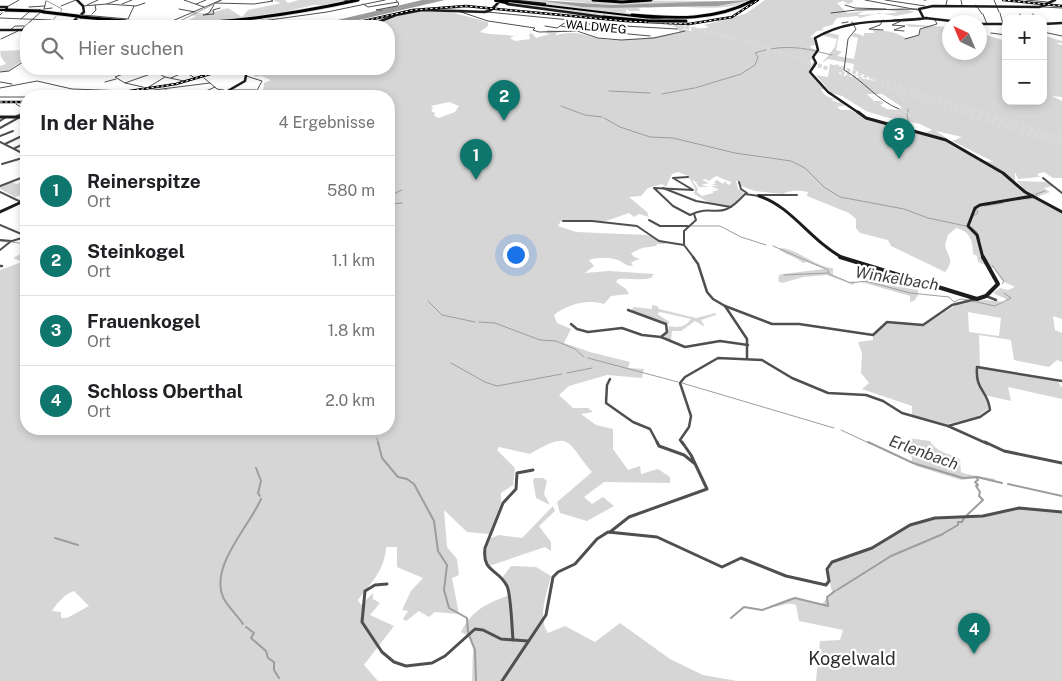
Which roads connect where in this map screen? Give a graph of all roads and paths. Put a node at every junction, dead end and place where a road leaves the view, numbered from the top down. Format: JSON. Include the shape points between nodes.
{"nodes":[{"id":1,"x":19,"y":0,"type":"edge"},
{"id":2,"x":72,"y":0,"type":"edge"},
{"id":3,"x":76,"y":0,"type":"edge"},
{"id":4,"x":98,"y":0,"type":"edge"},
{"id":5,"x":118,"y":0,"type":"edge"},
{"id":6,"x":132,"y":0,"type":"edge"},
{"id":7,"x":184,"y":0,"type":"edge"},
{"id":8,"x":206,"y":0,"type":"edge"},
{"id":9,"x":221,"y":0,"type":"edge"},
{"id":10,"x":257,"y":0,"type":"edge"},
{"id":11,"x":270,"y":0,"type":"edge"},
{"id":12,"x":358,"y":0,"type":"edge"},
{"id":13,"x":385,"y":0,"type":"edge"},
{"id":14,"x":497,"y":0,"type":"edge"},
{"id":15,"x":594,"y":0,"type":"edge"},
{"id":16,"x":651,"y":0,"type":"edge"},
{"id":17,"x":755,"y":0,"type":"edge"},
{"id":18,"x":865,"y":0,"type":"edge"},
{"id":19,"x":885,"y":0,"type":"edge"},
{"id":20,"x":925,"y":0,"type":"edge"},
{"id":21,"x":947,"y":0,"type":"edge"},
{"id":22,"x":961,"y":0,"type":"edge"},
{"id":23,"x":994,"y":0,"type":"edge"},
{"id":24,"x":1026,"y":0,"type":"edge"},
{"id":25,"x":1037,"y":0,"type":"edge"},
{"id":26,"x":1055,"y":0,"type":"edge"},
{"id":27,"x":46,"y":1,"type":"dead end"},
{"id":28,"x":347,"y":1,"type":"edge"},
{"id":29,"x":397,"y":1,"type":"edge"},
{"id":30,"x":507,"y":1,"type":"edge"},
{"id":31,"x":141,"y":2,"type":"dead end"},
{"id":32,"x":145,"y":3,"type":"dead end"},
{"id":33,"x":265,"y":3,"type":"junction"},
{"id":34,"x":107,"y":4,"type":"junction"},
{"id":35,"x":120,"y":4,"type":"junction"},
{"id":36,"x":196,"y":4,"type":"junction"},
{"id":37,"x":214,"y":4,"type":"junction"},
{"id":38,"x":362,"y":4,"type":"junction"},
{"id":39,"x":95,"y":5,"type":"junction"},
{"id":40,"x":351,"y":5,"type":"junction"},
{"id":41,"x":946,"y":5,"type":"junction"},
{"id":42,"x":962,"y":5,"type":"junction"},
{"id":43,"x":976,"y":5,"type":"junction"},
{"id":44,"x":45,"y":6,"type":"junction"},
{"id":45,"x":61,"y":6,"type":"dead end"},
{"id":46,"x":84,"y":6,"type":"junction"},
{"id":47,"x":135,"y":6,"type":"junction"},
{"id":48,"x":496,"y":6,"type":"junction"},
{"id":49,"x":534,"y":6,"type":"junction"},
{"id":50,"x":995,"y":6,"type":"junction"},
{"id":51,"x":1046,"y":6,"type":"junction"},
{"id":52,"x":29,"y":7,"type":"dead end"},
{"id":53,"x":926,"y":7,"type":"junction"},
{"id":54,"x":52,"y":8,"type":"dead end"},
{"id":55,"x":206,"y":8,"type":"junction"},
{"id":56,"x":220,"y":8,"type":"dead end"},
{"id":57,"x":558,"y":8,"type":"junction"},
{"id":58,"x":1062,"y":8,"type":"edge"},
{"id":59,"x":7,"y":10,"type":"junction"},
{"id":60,"x":179,"y":10,"type":"dead end"},
{"id":61,"x":382,"y":10,"type":"dead end"},
{"id":62,"x":454,"y":10,"type":"junction"},
{"id":63,"x":854,"y":10,"type":"junction"},
{"id":64,"x":892,"y":10,"type":"junction"},
{"id":65,"x":918,"y":10,"type":"junction"},
{"id":66,"x":42,"y":11,"type":"junction"},
{"id":67,"x":194,"y":12,"type":"junction"},
{"id":68,"x":488,"y":12,"type":"junction"},
{"id":69,"x":614,"y":13,"type":"junction"},
{"id":70,"x":831,"y":13,"type":"dead end"},
{"id":71,"x":0,"y":14,"type":"edge"},
{"id":72,"x":91,"y":15,"type":"junction"},
{"id":73,"x":982,"y":15,"type":"edge"},
{"id":74,"x":80,"y":16,"type":"junction"},
{"id":75,"x":604,"y":17,"type":"junction"},
{"id":76,"x":922,"y":17,"type":"junction"},
{"id":77,"x":4,"y":18,"type":"junction"},
{"id":78,"x":21,"y":19,"type":"junction"},
{"id":79,"x":35,"y":19,"type":"junction"},
{"id":80,"x":181,"y":19,"type":"edge"},
{"id":81,"x":50,"y":20,"type":"dead end"},
{"id":82,"x":75,"y":20,"type":"edge"},
{"id":83,"x":106,"y":20,"type":"edge"},
{"id":84,"x":113,"y":20,"type":"edge"},
{"id":85,"x":128,"y":20,"type":"edge"},
{"id":86,"x":253,"y":20,"type":"edge"},
{"id":87,"x":257,"y":20,"type":"edge"},
{"id":88,"x":262,"y":20,"type":"edge"},
{"id":89,"x":383,"y":20,"type":"edge"},
{"id":90,"x":654,"y":20,"type":"tunnel mouth"},
{"id":91,"x":883,"y":20,"type":"junction"},
{"id":92,"x":893,"y":20,"type":"junction"},
{"id":93,"x":935,"y":20,"type":"junction"},
{"id":94,"x":1002,"y":20,"type":"edge"},
{"id":95,"x":672,"y":21,"type":"dead end"},
{"id":96,"x":901,"y":21,"type":"junction"},
{"id":97,"x":942,"y":21,"type":"edge"},
{"id":98,"x":566,"y":22,"type":"dead end"},
{"id":99,"x":852,"y":22,"type":"junction"},
{"id":100,"x":586,"y":24,"type":"junction"},
{"id":101,"x":987,"y":24,"type":"edge"},
{"id":102,"x":1047,"y":24,"type":"edge"},
{"id":103,"x":1061,"y":24,"type":"edge"},
{"id":104,"x":1002,"y":25,"type":"edge"},
{"id":105,"x":20,"y":26,"type":"edge"},
{"id":106,"x":545,"y":26,"type":"dead end"},
{"id":107,"x":560,"y":26,"type":"junction"},
{"id":108,"x":636,"y":27,"type":"junction"},
{"id":109,"x":577,"y":29,"type":"junction"},
{"id":110,"x":677,"y":29,"type":"dead end"},
{"id":111,"x":0,"y":30,"type":"edge"},
{"id":112,"x":10,"y":30,"type":"junction"},
{"id":113,"x":20,"y":30,"type":"joint"},
{"id":114,"x":883,"y":30,"type":"dead end"},
{"id":115,"x":583,"y":31,"type":"junction"},
{"id":116,"x":685,"y":31,"type":"dead end"},
{"id":117,"x":904,"y":31,"type":"dead end"},
{"id":118,"x":991,"y":33,"type":"dead end"},
{"id":119,"x":1047,"y":33,"type":"edge"},
{"id":120,"x":1002,"y":34,"type":"edge"},
{"id":121,"x":632,"y":35,"type":"junction"},
{"id":122,"x":1061,"y":35,"type":"edge"},
{"id":123,"x":655,"y":36,"type":"junction"},
{"id":124,"x":1,"y":39,"type":"edge"},
{"id":125,"x":905,"y":39,"type":"dead end"},
{"id":126,"x":20,"y":64,"type":"edge"},
{"id":127,"x":0,"y":72,"type":"edge"},
{"id":128,"x":122,"y":75,"type":"edge"},
{"id":129,"x":151,"y":75,"type":"edge"},
{"id":130,"x":161,"y":75,"type":"edge"},
{"id":131,"x":177,"y":75,"type":"edge"},
{"id":132,"x":190,"y":75,"type":"edge"},
{"id":133,"x":200,"y":75,"type":"edge"},
{"id":134,"x":246,"y":76,"type":"joint"},
{"id":135,"x":165,"y":77,"type":"junction"},
{"id":136,"x":203,"y":77,"type":"junction"},
{"id":137,"x":169,"y":78,"type":"junction"},
{"id":138,"x":195,"y":78,"type":"junction"},
{"id":139,"x":116,"y":79,"type":"junction"},
{"id":140,"x":0,"y":82,"type":"edge"},
{"id":141,"x":105,"y":82,"type":"dead end"},
{"id":142,"x":125,"y":83,"type":"junction"},
{"id":143,"x":210,"y":83,"type":"junction"},
{"id":144,"x":14,"y":84,"type":"junction"},
{"id":145,"x":215,"y":87,"type":"junction"},
{"id":146,"x":0,"y":88,"type":"edge"},
{"id":147,"x":147,"y":88,"type":"junction"},
{"id":148,"x":164,"y":88,"type":"junction"},
{"id":149,"x":91,"y":90,"type":"edge"},
{"id":150,"x":138,"y":90,"type":"edge"},
{"id":151,"x":152,"y":90,"type":"edge"},
{"id":152,"x":167,"y":90,"type":"edge"},
{"id":153,"x":206,"y":90,"type":"edge"},
{"id":154,"x":222,"y":90,"type":"edge"},
{"id":155,"x":234,"y":90,"type":"joint"},
{"id":156,"x":256,"y":90,"type":"joint"},
{"id":157,"x":0,"y":97,"type":"edge"},
{"id":158,"x":20,"y":97,"type":"edge"},
{"id":159,"x":16,"y":104,"type":"dead end"},
{"id":160,"x":20,"y":107,"type":"edge"},
{"id":161,"x":899,"y":109,"type":"dead end"},
{"id":162,"x":0,"y":117,"type":"edge"},
{"id":163,"x":18,"y":117,"type":"joint"},
{"id":164,"x":6,"y":118,"type":"junction"},
{"id":165,"x":0,"y":121,"type":"edge"},
{"id":166,"x":0,"y":128,"type":"edge"},
{"id":167,"x":13,"y":130,"type":"dead end"},
{"id":168,"x":0,"y":136,"type":"edge"},
{"id":169,"x":20,"y":137,"type":"edge"},
{"id":170,"x":0,"y":142,"type":"edge"},
{"id":171,"x":5,"y":144,"type":"junction"},
{"id":172,"x":0,"y":146,"type":"edge"},
{"id":173,"x":20,"y":146,"type":"edge"},
{"id":174,"x":15,"y":148,"type":"junction"},
{"id":175,"x":20,"y":152,"type":"edge"},
{"id":176,"x":20,"y":158,"type":"edge"},
{"id":177,"x":2,"y":164,"type":"dead end"},
{"id":178,"x":20,"y":178,"type":"edge"},
{"id":179,"x":688,"y":178,"type":"dead end"},
{"id":180,"x":1043,"y":178,"type":"dead end"},
{"id":181,"x":739,"y":182,"type":"dead end"},
{"id":182,"x":0,"y":186,"type":"edge"},
{"id":183,"x":662,"y":187,"type":"junction"},
{"id":184,"x":0,"y":192,"type":"edge"},
{"id":185,"x":1062,"y":193,"type":"edge"},
{"id":186,"x":748,"y":194,"type":"junction"},
{"id":187,"x":797,"y":195,"type":"dead end"},
{"id":188,"x":760,"y":196,"type":"junction"},
{"id":189,"x":1035,"y":197,"type":"junction"},
{"id":190,"x":20,"y":202,"type":"edge"},
{"id":191,"x":20,"y":202,"type":"edge"},
{"id":192,"x":732,"y":207,"type":"junction"},
{"id":193,"x":0,"y":212,"type":"edge"},
{"id":194,"x":1062,"y":212,"type":"edge"},
{"id":195,"x":694,"y":214,"type":"junction"},
{"id":196,"x":649,"y":220,"type":"dead end"},
{"id":197,"x":563,"y":221,"type":"dead end"},
{"id":198,"x":0,"y":226,"type":"edge"},
{"id":199,"x":690,"y":227,"type":"junction"},
{"id":200,"x":20,"y":234,"type":"edge"},
{"id":201,"x":20,"y":238,"type":"edge"},
{"id":202,"x":0,"y":240,"type":"edge"},
{"id":203,"x":12,"y":241,"type":"junction"},
{"id":204,"x":684,"y":245,"type":"junction"},
{"id":205,"x":0,"y":248,"type":"edge"},
{"id":206,"x":986,"y":296,"type":"junction"},
{"id":207,"x":974,"y":300,"type":"junction"},
{"id":208,"x":996,"y":300,"type":"dead end"},
{"id":209,"x":725,"y":306,"type":"junction"},
{"id":210,"x":628,"y":310,"type":"dead end"},
{"id":211,"x":571,"y":324,"type":"dead end"},
{"id":212,"x":661,"y":337,"type":"junction"},
{"id":213,"x":748,"y":344,"type":"junction"},
{"id":214,"x":747,"y":358,"type":"junction"},
{"id":215,"x":610,"y":379,"type":"dead end"},
{"id":216,"x":1062,"y":381,"type":"edge"},
{"id":217,"x":948,"y":426,"type":"junction"},
{"id":218,"x":1062,"y":463,"type":"edge"},
{"id":219,"x":695,"y":464,"type":"junction"},
{"id":220,"x":533,"y":470,"type":"dead end"},
{"id":221,"x":1062,"y":512,"type":"edge"},
{"id":222,"x":610,"y":532,"type":"junction"},
{"id":223,"x":387,"y":584,"type":"dead end"},
{"id":224,"x":513,"y":640,"type":"junction"},
{"id":225,"x":528,"y":641,"type":"junction"},
{"id":226,"x":502,"y":681,"type":"edge"}],
"edges":[{"from":1,"to":59,"type":"street"},
{"from":2,"to":3,"type":"street"},
{"from":3,"to":45,"type":"street"},
{"from":3,"to":46,"type":"main road"},
{"from":4,"to":46,"type":"street"},
{"from":5,"to":34,"type":"street"},
{"from":6,"to":35,"type":"street"},
{"from":7,"to":36,"type":"street"},
{"from":8,"to":36,"type":"street"},
{"from":9,"to":37,"type":"street"},
{"from":10,"to":33,"type":"street"},
{"from":11,"to":33,"type":"street","via":[[273,2]]},
{"from":12,"to":28,"type":"main road"},
{"from":13,"to":38,"type":"street"},
{"from":14,"to":30,"type":"highway","bridge":true},
{"from":14,"to":48,"type":"main road"},
{"from":15,"to":16,"type":"main road"},
{"from":17,"to":69,"type":"main road","via":[[736,10],[704,17],[669,18]]},
{"from":17,"to":75,"type":"main road","bridge":true,"via":[[727,16],[686,22]]},
{"from":18,"to":65,"type":"street"},
{"from":19,"to":53,"type":"street"},
{"from":20,"to":53,"type":"street"},
{"from":21,"to":41,"type":"street"},
{"from":22,"to":42,"type":"street"},
{"from":23,"to":50,"type":"street"},
{"from":24,"to":25,"type":"street"},
{"from":25,"to":51,"type":"street"},
{"from":26,"to":51,"type":"main road"},
{"from":27,"to":44,"type":"street"},
{"from":28,"to":40,"type":"street"},
{"from":28,"to":86,"type":"street"},
{"from":28,"to":87,"type":"main road"},
{"from":29,"to":38,"type":"street","via":[[368,7]]},
{"from":29,"to":61,"type":"street","via":[[397,6]]},
{"from":30,"to":48,"type":"main road"},
{"from":30,"to":49,"type":"highway"},
{"from":30,"to":57,"type":"highway"},
{"from":30,"to":69,"type":"main road"},
{"from":30,"to":75,"type":"main road"},
{"from":31,"to":47,"type":"street"},
{"from":32,"to":47,"type":"street"},
{"from":33,"to":37,"type":"street"},
{"from":34,"to":35,"type":"street"},
{"from":34,"to":39,"type":"street"},
{"from":35,"to":47,"type":"street"},
{"from":36,"to":55,"type":"street"},
{"from":37,"to":55,"type":"street"},
{"from":37,"to":56,"type":"street","via":[[209,13],[203,15],[214,14],[213,10]]},
{"from":38,"to":40,"type":"street"},
{"from":39,"to":46,"type":"street"},
{"from":39,"to":72,"type":"street","via":[[96,10]]},
{"from":40,"to":88,"type":"street","via":[[327,12]]},
{"from":41,"to":42,"type":"main road"},
{"from":41,"to":53,"type":"main road"},
{"from":42,"to":43,"type":"main road"},
{"from":43,"to":50,"type":"main road"},
{"from":43,"to":73,"type":"street"},
{"from":44,"to":52,"type":"street"},
{"from":44,"to":66,"type":"street"},
{"from":46,"to":74,"type":"main road"},
{"from":47,"to":85,"type":"street"},
{"from":48,"to":68,"type":"main road"},
{"from":49,"to":75,"type":"highway"},
{"from":49,"to":90,"type":"highway"},
{"from":50,"to":51,"type":"main road"},
{"from":50,"to":94,"type":"street"},
{"from":51,"to":58,"type":"street"},
{"from":53,"to":65,"type":"main road"},
{"from":54,"to":66,"type":"street"},
{"from":55,"to":67,"type":"street"},
{"from":57,"to":69,"type":"highway"},
{"from":57,"to":95,"type":"highway"},
{"from":59,"to":66,"type":"main road"},
{"from":59,"to":71,"type":"highway"},
{"from":59,"to":77,"type":"street"},
{"from":60,"to":67,"type":"street"},
{"from":62,"to":68,"type":"main road"},
{"from":62,"to":89,"type":"main road","via":[[404,12]]},
{"from":62,"to":115,"type":"street","name":"WALDWEG","via":[[488,21],[535,28],[533,30],[537,32]]},
{"from":63,"to":64,"type":"street"},
{"from":63,"to":64,"type":"street","via":[[845,4],[855,8]]},
{"from":63,"to":70,"type":"street"},
{"from":64,"to":65,"type":"street"},
{"from":65,"to":76,"type":"main road"},
{"from":66,"to":74,"type":"main road"},
{"from":66,"to":78,"type":"street","via":[[29,12]]},
{"from":66,"to":79,"type":"street"},
{"from":67,"to":80,"type":"street"},
{"from":68,"to":100,"type":"street"},
{"from":71,"to":77,"type":"street"},
{"from":72,"to":74,"type":"street"},
{"from":72,"to":84,"type":"street"},
{"from":74,"to":82,"type":"main road"},
{"from":74,"to":83,"type":"main road"},
{"from":76,"to":92,"type":"street"},
{"from":76,"to":93,"type":"main road"},
{"from":76,"to":96,"type":"main road"},
{"from":77,"to":78,"type":"street"},
{"from":78,"to":79,"type":"street"},
{"from":79,"to":81,"type":"street"},
{"from":91,"to":92,"type":"main road"},
{"from":91,"to":99,"type":"main road"},
{"from":91,"to":114,"type":"street","via":[[880,25],[869,29]]},
{"from":92,"to":96,"type":"main road"},
{"from":93,"to":97,"type":"main road"},
{"from":93,"to":125,"type":"street","via":[[937,24],[920,29],[919,35]]},
{"from":96,"to":117,"type":"street","via":[[892,25],[905,26],[894,30]]},
{"from":98,"to":107,"type":"street"},
{"from":99,"to":161,"type":"street","via":[[856,28],[848,39],[844,70],[888,105]]},
{"from":99,"to":189,"type":"main road","via":[[824,30],[815,38],[818,50],[813,57],[816,63],[810,72],[828,92],[870,120],[946,140],[1003,173]]},
{"from":100,"to":108,"type":"street"},
{"from":100,"to":109,"type":"street"},
{"from":101,"to":104,"type":"main road"},
{"from":102,"to":103,"type":"main road"},
{"from":105,"to":112,"type":"street"},
{"from":106,"to":107,"type":"street"},
{"from":107,"to":109,"type":"street"},
{"from":108,"to":110,"type":"street"},
{"from":108,"to":121,"type":"street"},
{"from":109,"to":115,"type":"street"},
{"from":111,"to":112,"type":"main road"},
{"from":112,"to":113,"type":"main road"},
{"from":113,"to":124,"type":"street"},
{"from":115,"to":121,"type":"street"},
{"from":115,"to":123,"type":"street","name":"WALDWEG","via":[[597,38],[616,40]]},
{"from":116,"to":123,"type":"street","name":"WALDWEG"},
{"from":118,"to":120,"type":"street"},
{"from":119,"to":122,"type":"street"},
{"from":121,"to":123,"type":"street"},
{"from":126,"to":127,"type":"street"},
{"from":128,"to":139,"type":"street"},
{"from":129,"to":142,"type":"street"},
{"from":130,"to":135,"type":"street"},
{"from":131,"to":137,"type":"street"},
{"from":132,"to":138,"type":"street"},
{"from":133,"to":136,"type":"street"},
{"from":134,"to":155,"type":"main road"},
{"from":134,"to":156,"type":"street","via":[[262,81]]},
{"from":135,"to":137,"type":"street"},
{"from":135,"to":147,"type":"street"},
{"from":136,"to":138,"type":"street"},
{"from":136,"to":143,"type":"street"},
{"from":137,"to":138,"type":"street","via":[[184,81]]},
{"from":139,"to":141,"type":"street"},
{"from":139,"to":142,"type":"street"},
{"from":140,"to":144,"type":"street"},
{"from":142,"to":147,"type":"street"},
{"from":143,"to":145,"type":"street"},
{"from":143,"to":148,"type":"street"},
{"from":144,"to":146,"type":"street"},
{"from":144,"to":149,"type":"street","via":[[37,80]]},
{"from":145,"to":153,"type":"street"},
{"from":145,"to":154,"type":"street"},
{"from":147,"to":150,"type":"street"},
{"from":148,"to":151,"type":"street"},
{"from":148,"to":152,"type":"street"},
{"from":155,"to":156,"type":"street"},
{"from":157,"to":158,"type":"street"},
{"from":159,"to":160,"type":"street"},
{"from":162,"to":164,"type":"main road"},
{"from":163,"to":164,"type":"main road"},
{"from":163,"to":166,"type":"street"},
{"from":164,"to":165,"type":"street"},
{"from":167,"to":168,"type":"street"},
{"from":169,"to":171,"type":"street"},
{"from":170,"to":171,"type":"street"},
{"from":171,"to":172,"type":"street"},
{"from":171,"to":174,"type":"street"},
{"from":173,"to":174,"type":"street"},
{"from":174,"to":175,"type":"street"},
{"from":176,"to":177,"type":"street"},
{"from":178,"to":182,"type":"street"},
{"from":179,"to":183,"type":"street","via":[[673,178],[694,190]]},
{"from":180,"to":185,"type":"street"},
{"from":181,"to":186,"type":"street","via":[[741,189]]},
{"from":183,"to":192,"type":"street","via":[[683,197]]},
{"from":183,"to":195,"type":"street","via":[[654,188],[671,205]]},
{"from":184,"to":190,"type":"street"},
{"from":186,"to":188,"type":"street"},
{"from":186,"to":192,"type":"street"},
{"from":187,"to":188,"type":"street"},
{"from":188,"to":207,"type":"main road","via":[[795,218],[809,235],[839,257]]},
{"from":189,"to":194,"type":"main road"},
{"from":189,"to":206,"type":"main road","via":[[975,208],[968,226],[977,235],[980,252],[998,284]]},
{"from":191,"to":193,"type":"main road"},
{"from":192,"to":195,"type":"street","via":[[724,212],[698,211]]},
{"from":195,"to":199,"type":"street","via":[[696,220]]},
{"from":196,"to":199,"type":"street","via":[[660,226]]},
{"from":197,"to":204,"type":"street","via":[[637,226],[659,242]]},
{"from":198,"to":200,"type":"street"},
{"from":199,"to":204,"type":"street","via":[[684,231]]},
{"from":201,"to":203,"type":"street"},
{"from":202,"to":203,"type":"street"},
{"from":203,"to":205,"type":"street"},
{"from":204,"to":209,"type":"street","via":[[698,264],[709,294]]},
{"from":206,"to":207,"type":"main road"},
{"from":206,"to":208,"type":"street"},
{"from":207,"to":209,"type":"street","via":[[952,305],[926,324],[891,321],[883,324],[873,335],[845,329],[772,324]]},
{"from":209,"to":213,"type":"street","via":[[735,317],[737,328]]},
{"from":210,"to":212,"type":"street","via":[[666,324],[667,332]]},
{"from":211,"to":212,"type":"street","via":[[588,332],[622,328]]},
{"from":212,"to":213,"type":"street","via":[[684,347],[720,342]]},
{"from":213,"to":214,"type":"street"},
{"from":214,"to":217,"type":"street","via":[[770,363],[792,378],[828,393],[866,395],[884,401],[902,413]]},
{"from":214,"to":219,"type":"street","via":[[716,359],[680,383],[690,418],[680,440]]},
{"from":215,"to":219,"type":"street","via":[[606,404],[650,429],[660,446],[684,455]]},
{"from":216,"to":217,"type":"street","via":[[977,367],[976,381],[989,401],[990,410],[980,417]]},
{"from":217,"to":218,"type":"street","via":[[1004,451]]},
{"from":219,"to":222,"type":"street","via":[[707,485],[706,490],[629,516]]},
{"from":220,"to":224,"type":"street","via":[[517,473],[516,489],[503,503],[484,556],[485,564],[507,586]]},
{"from":221,"to":222,"type":"street","via":[[1019,508],[983,516],[943,517],[915,524],[872,548],[832,562],[827,569],[829,581],[826,585],[786,576],[741,558],[722,567],[657,537]]},
{"from":222,"to":225,"type":"street","via":[[599,537],[575,564],[553,577],[546,615]]},
{"from":223,"to":224,"type":"street","via":[[375,584],[365,591],[362,622],[382,652],[400,665],[414,666],[439,660],[474,629]]},
{"from":224,"to":225,"type":"street"},
{"from":225,"to":226,"type":"street"}]}
